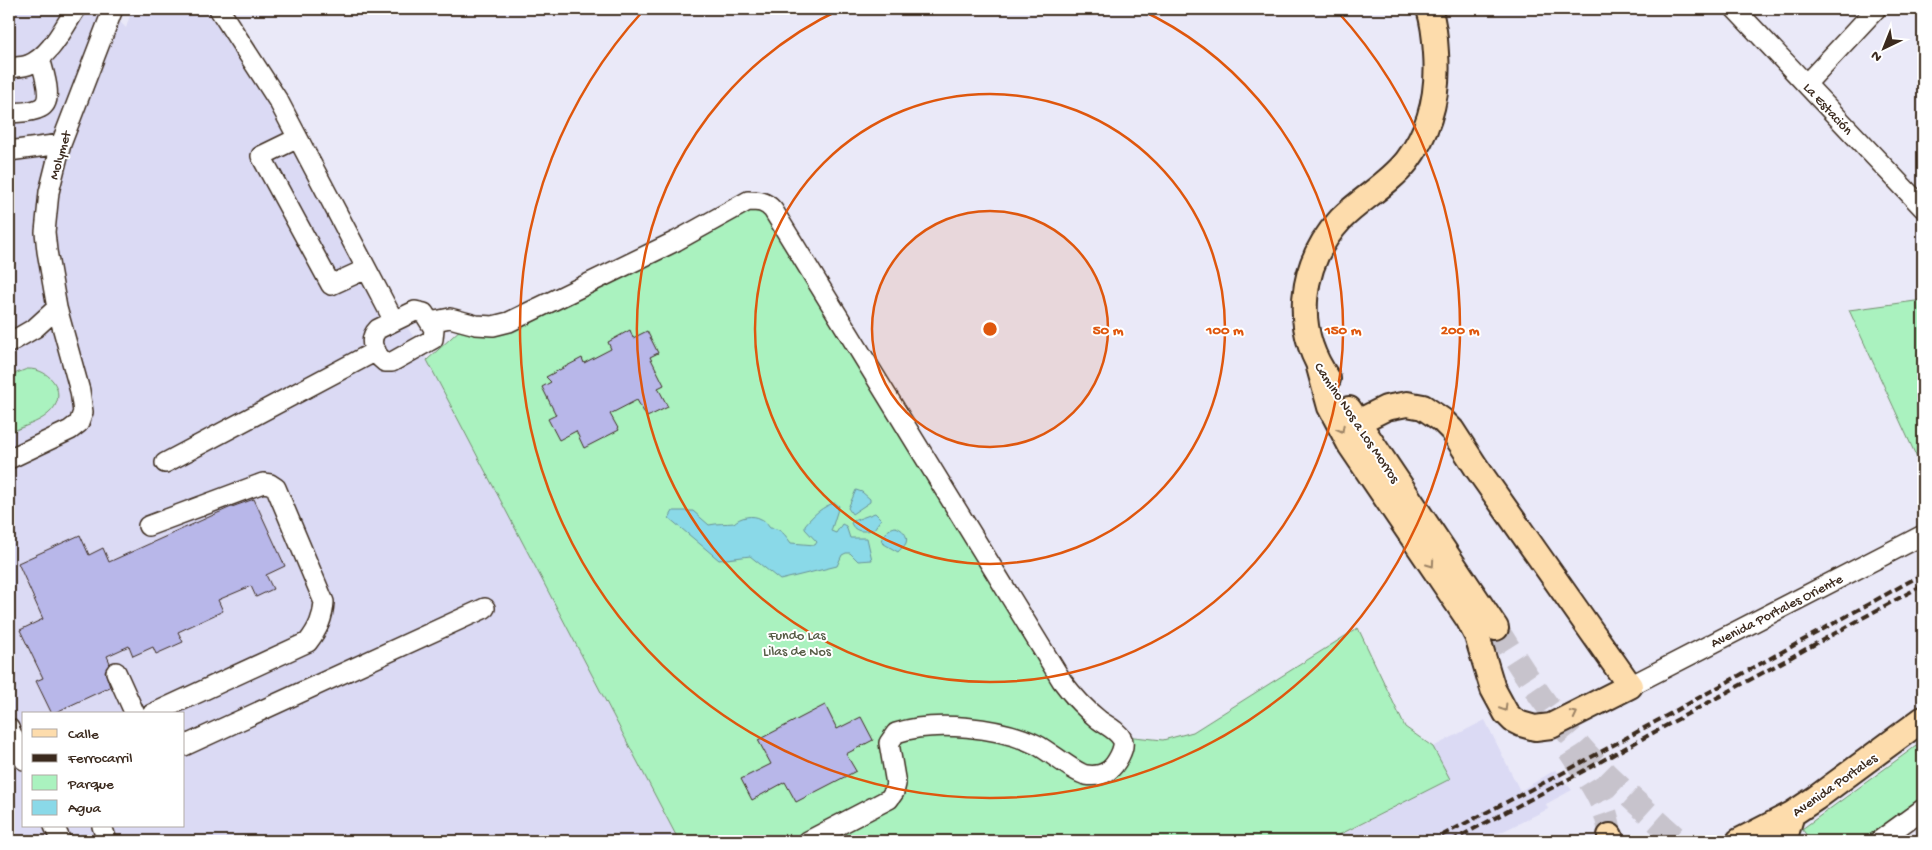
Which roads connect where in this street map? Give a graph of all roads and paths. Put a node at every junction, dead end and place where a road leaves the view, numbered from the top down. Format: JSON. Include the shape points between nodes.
{"nodes":[{"id":1,"x":76,"y":9,"type":"edge"},
{"id":2,"x":114,"y":9,"type":"edge"},
{"id":3,"x":219,"y":9,"type":"edge"},
{"id":4,"x":1415,"y":9,"type":"edge"},
{"id":5,"x":1428,"y":9,"type":"edge"},
{"id":6,"x":1734,"y":9,"type":"edge"},
{"id":7,"x":1876,"y":9,"type":"edge"},
{"id":8,"x":1436,"y":56,"type":"junction"},
{"id":9,"x":40,"y":58,"type":"junction"},
{"id":10,"x":9,"y":68,"type":"edge"},
{"id":11,"x":1806,"y":84,"type":"junction"},
{"id":12,"x":9,"y":113,"type":"edge"},
{"id":13,"x":298,"y":138,"type":"junction"},
{"id":14,"x":61,"y":144,"type":"junction"},
{"id":15,"x":9,"y":151,"type":"edge"},
{"id":16,"x":1923,"y":208,"type":"edge"},
{"id":17,"x":366,"y":269,"type":"junction"},
{"id":18,"x":57,"y":308,"type":"junction"},
{"id":19,"x":394,"y":321,"type":"junction"},
{"id":20,"x":430,"y":322,"type":"junction"},
{"id":21,"x":9,"y":342,"type":"edge"},
{"id":22,"x":376,"y":350,"type":"junction"},
{"id":23,"x":1319,"y":366,"type":"junction"},
{"id":24,"x":1358,"y":422,"type":"junction"},
{"id":25,"x":9,"y":459,"type":"edge"},
{"id":26,"x":165,"y":463,"type":"dead end"},
{"id":27,"x":148,"y":526,"type":"dead end"},
{"id":28,"x":1923,"y":535,"type":"edge"},
{"id":29,"x":485,"y":608,"type":"dead end"},
{"id":30,"x":1496,"y":628,"type":"tunnel mouth"},
{"id":31,"x":116,"y":672,"type":"dead end"},
{"id":32,"x":1630,"y":686,"type":"junction"},
{"id":33,"x":134,"y":712,"type":"edge"},
{"id":34,"x":156,"y":712,"type":"edge"},
{"id":35,"x":1923,"y":719,"type":"edge"},
{"id":36,"x":9,"y":728,"type":"edge"},
{"id":37,"x":185,"y":746,"type":"edge"},
{"id":38,"x":22,"y":756,"type":"edge"},
{"id":39,"x":1923,"y":809,"type":"edge"},
{"id":40,"x":1792,"y":814,"type":"junction"},
{"id":41,"x":55,"y":828,"type":"edge"},
{"id":42,"x":103,"y":828,"type":"edge"},
{"id":43,"x":61,"y":841,"type":"edge"},
{"id":44,"x":107,"y":841,"type":"edge"},
{"id":45,"x":808,"y":841,"type":"edge"},
{"id":46,"x":1739,"y":841,"type":"edge"},
{"id":47,"x":1784,"y":841,"type":"edge"},
{"id":48,"x":1879,"y":841,"type":"edge"}],
"edges":[{"from":1,"to":9,"type":"street"},
{"from":2,"to":14,"type":"street","name":"Molymet"},
{"from":3,"to":13,"type":"street","via":[[279,102]]},
{"from":4,"to":8,"type":"main road","name":"Camino Nos a Los Morros"},
{"from":5,"to":8,"type":"main road","name":"Camino Nos a Los Morros","via":[[1434,24]]},
{"from":6,"to":11,"type":"street","name":"La Estación"},
{"from":7,"to":11,"type":"street"},
{"from":8,"to":23,"type":"main road","name":"Camino Nos a Los Morros","via":[[1434,103],[1417,146],[1396,174],[1341,219],[1321,245],[1310,270],[1304,300],[1305,317],[1310,345]]},
{"from":9,"to":10,"type":"street","via":[[28,65]]},
{"from":9,"to":12,"type":"street","via":[[48,97],[45,105],[38,110]]},
{"from":11,"to":16,"type":"street","name":"La Estación"},
{"from":13,"to":17,"type":"street"},
{"from":13,"to":17,"type":"street","via":[[261,156],[331,285]]},
{"from":14,"to":15,"type":"street"},
{"from":14,"to":18,"type":"street","name":"Molymet","via":[[49,192],[45,232]]},
{"from":17,"to":19,"type":"street"},
{"from":18,"to":21,"type":"street","via":[[35,328]]},
{"from":18,"to":25,"type":"street","name":"Molymet","via":[[83,412],[79,423],[70,430]]},
{"from":19,"to":20,"type":"street","via":[[418,311],[424,313]]},
{"from":19,"to":22,"type":"street","via":[[373,334]]},
{"from":20,"to":22,"type":"street","via":[[435,334],[428,343],[389,363],[382,360]]},
{"from":20,"to":45,"type":"street","via":[[450,318],[476,325],[493,326],[509,322],[676,241],[748,201],[767,203],[773,210],[1062,682],[1079,703],[1124,741],[1124,748],[1110,770],[1085,775],[1036,745],[1001,732],[938,726],[904,730],[896,733],[889,743],[896,784],[889,799]]},
{"from":22,"to":26,"type":"street"},
{"from":23,"to":24,"type":"main road","name":"Camino Nos a Los Morros"},
{"from":23,"to":32,"type":"main road","one_way":true,"via":[[1330,407],[1350,446],[1468,619],[1477,636],[1493,689],[1506,713],[1529,727],[1551,726]]},
{"from":24,"to":30,"type":"main road","name":"Camino Nos a Los Morros"},
{"from":24,"to":32,"type":"main road","via":[[1392,406],[1407,404],[1423,407],[1442,420]]},
{"from":27,"to":34,"type":"street","via":[[264,483],[270,484],[276,488],[324,602],[318,630],[308,642]]},
{"from":28,"to":32,"type":"street","name":"Avenida Portales Oriente"},
{"from":29,"to":37,"type":"street"},
{"from":31,"to":33,"type":"street"},
{"from":35,"to":40,"type":"main road","name":"Avenida Portales"},
{"from":36,"to":38,"type":"street"},
{"from":39,"to":48,"type":"street"},
{"from":40,"to":46,"type":"main road","name":"Avenida Portales"},
{"from":40,"to":47,"type":"main road"},
{"from":41,"to":43,"type":"street"},
{"from":42,"to":44,"type":"street"}]}
